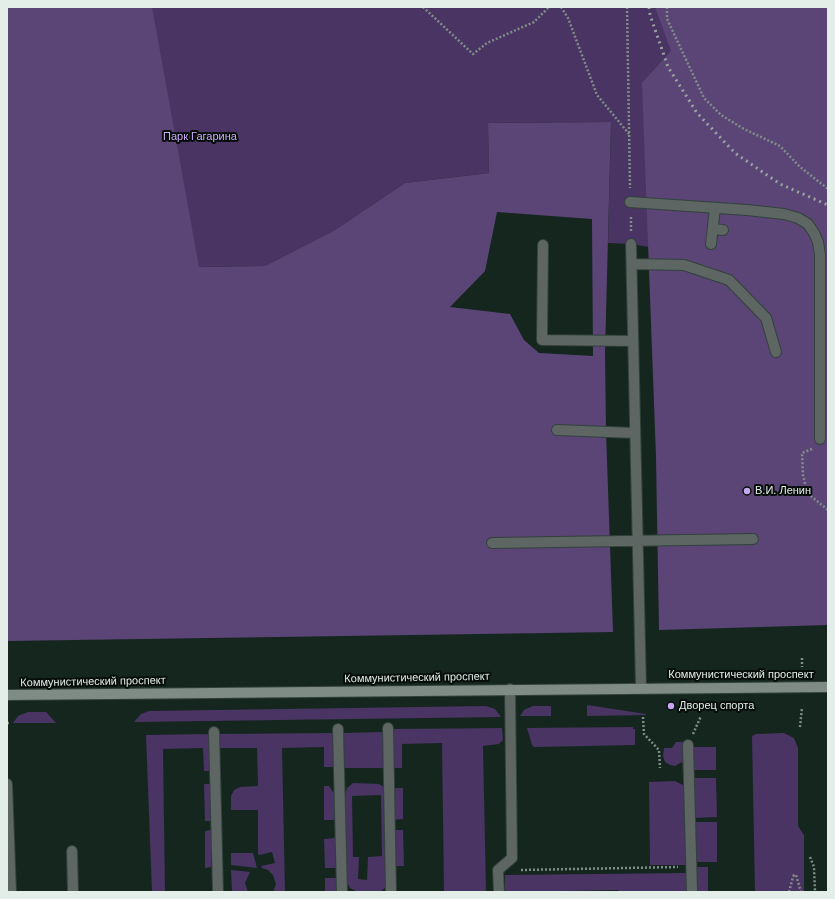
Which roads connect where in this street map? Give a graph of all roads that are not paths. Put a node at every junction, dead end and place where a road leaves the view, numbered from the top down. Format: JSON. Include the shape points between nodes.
{"nodes":[{"id":1,"x":630,"y":202,"type":"road end"},
{"id":2,"x":715,"y":208,"type":"junction"},
{"id":3,"x":631,"y":244,"type":"road end"},
{"id":4,"x":712,"y":244,"type":"dead end"},
{"id":5,"x":543,"y":245,"type":"dead end"},
{"id":6,"x":632,"y":264,"type":"junction"},
{"id":7,"x":633,"y":341,"type":"junction"},
{"id":8,"x":776,"y":352,"type":"dead end"},
{"id":9,"x":557,"y":430,"type":"dead end"},
{"id":10,"x":636,"y":433,"type":"junction"},
{"id":11,"x":820,"y":439,"type":"road end"},
{"id":12,"x":753,"y":539,"type":"dead end"},
{"id":13,"x":638,"y":540,"type":"junction"},
{"id":14,"x":492,"y":543,"type":"dead end"},
{"id":15,"x":828,"y":687,"type":"edge"},
{"id":16,"x":641,"y":688,"type":"junction"},
{"id":17,"x":510,"y":689,"type":"junction"},
{"id":18,"x":7,"y":695,"type":"edge"},
{"id":19,"x":388,"y":728,"type":"dead end"},
{"id":20,"x":338,"y":729,"type":"dead end"},
{"id":21,"x":214,"y":732,"type":"dead end"},
{"id":22,"x":688,"y":745,"type":"road end"},
{"id":23,"x":7,"y":784,"type":"edge"},
{"id":24,"x":72,"y":851,"type":"dead end"},
{"id":25,"x":11,"y":892,"type":"edge"},
{"id":26,"x":73,"y":892,"type":"edge"},
{"id":27,"x":218,"y":892,"type":"edge"},
{"id":28,"x":342,"y":892,"type":"edge"},
{"id":29,"x":391,"y":892,"type":"edge"},
{"id":30,"x":498,"y":892,"type":"edge"},
{"id":31,"x":692,"y":892,"type":"edge"}],
"edges":[{"from":1,"to":2,"type":"lane"},
{"from":2,"to":4,"type":"lane","via":[[718,230]]},
{"from":2,"to":11,"type":"lane","via":[[784,214],[808,224],[814,233],[820,254]]},
{"from":3,"to":6,"type":"lane"},
{"from":5,"to":7,"type":"lane","via":[[542,340]]},
{"from":6,"to":7,"type":"lane"},
{"from":6,"to":8,"type":"lane","via":[[684,265],[729,280],[766,318]]},
{"from":7,"to":10,"type":"lane"},
{"from":9,"to":10,"type":"lane"},
{"from":10,"to":13,"type":"lane"},
{"from":12,"to":13,"type":"lane"},
{"from":13,"to":14,"type":"lane"},
{"from":13,"to":16,"type":"lane"},
{"from":15,"to":16,"type":"main road","name":"Коммунистический проспект"},
{"from":16,"to":17,"type":"main road","name":"Коммунистический проспект"},
{"from":17,"to":18,"type":"main road","name":"Коммунистический проспект"},
{"from":17,"to":30,"type":"lane","via":[[512,858],[498,870]]},
{"from":19,"to":29,"type":"lane"},
{"from":20,"to":28,"type":"lane"},
{"from":21,"to":27,"type":"lane"},
{"from":22,"to":31,"type":"lane"},
{"from":23,"to":25,"type":"lane"},
{"from":24,"to":26,"type":"lane"}]}
